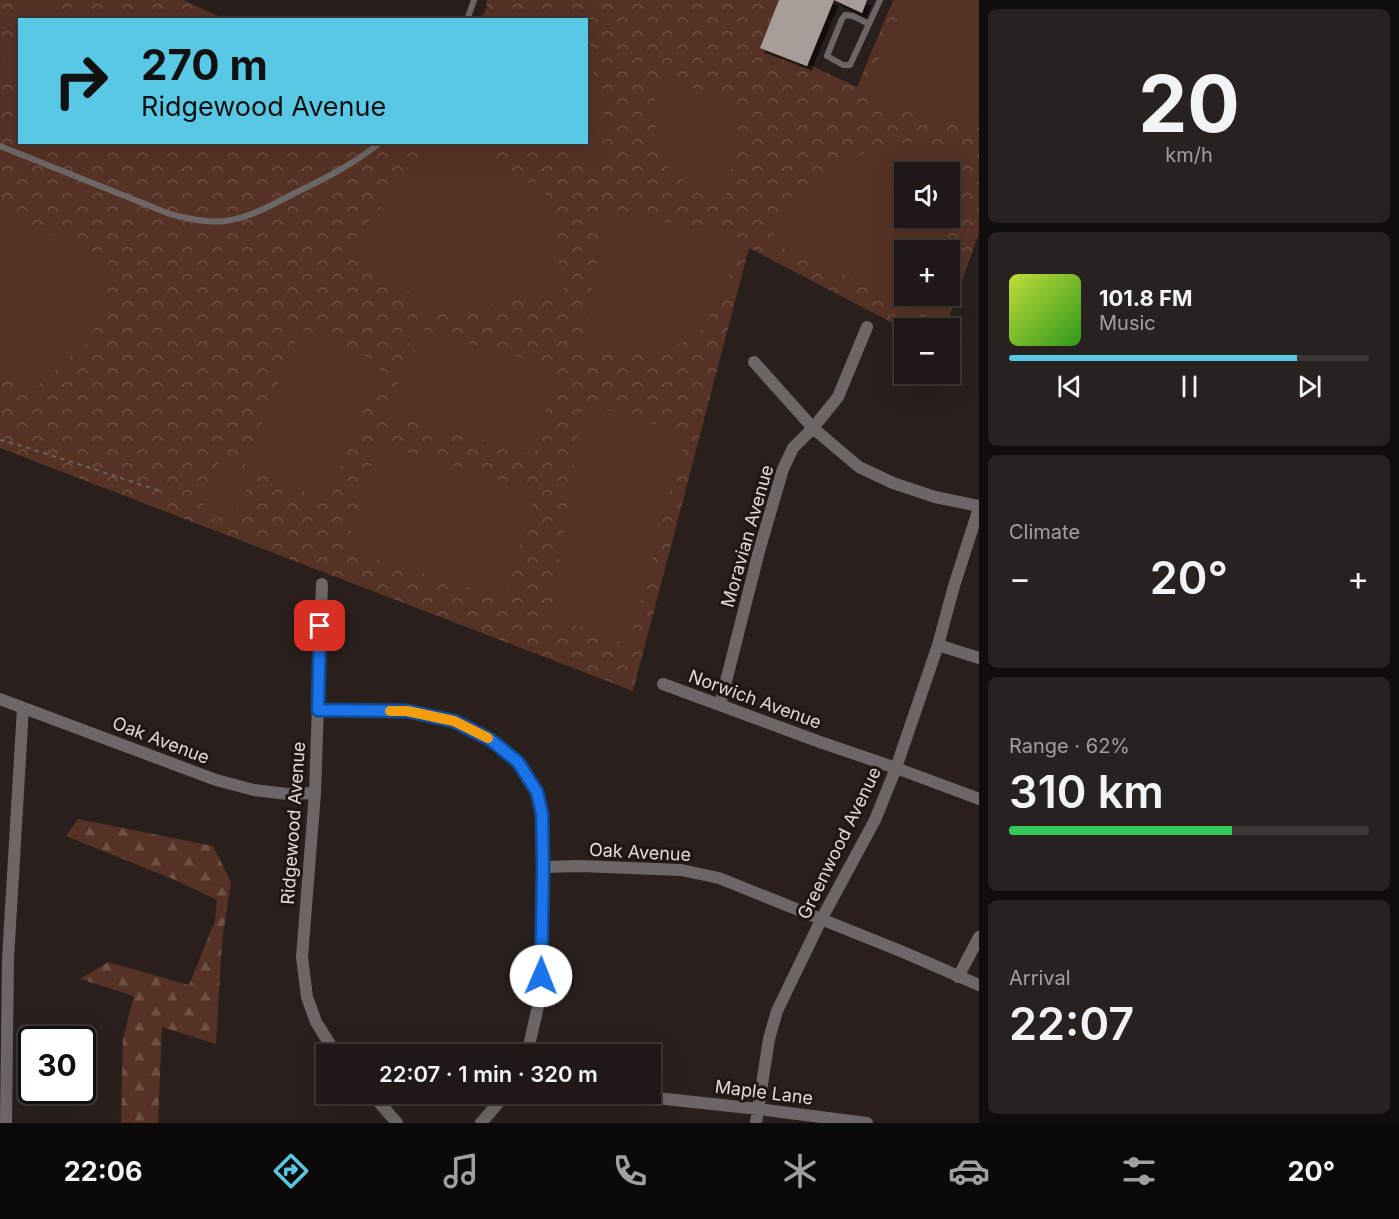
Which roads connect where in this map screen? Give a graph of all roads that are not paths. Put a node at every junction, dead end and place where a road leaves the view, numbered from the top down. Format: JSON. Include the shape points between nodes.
{"nodes":[{"id":1,"x":474,"y":0,"type":"edge"},
{"id":2,"x":880,"y":0,"type":"edge"},
{"id":3,"x":467,"y":18,"type":"edge"},
{"id":4,"x":869,"y":24,"type":"junction"},
{"id":5,"x":378,"y":144,"type":"edge"},
{"id":6,"x":2,"y":147,"type":"edge"},
{"id":7,"x":867,"y":327,"type":"dead end"},
{"id":8,"x":754,"y":362,"type":"dead end"},
{"id":9,"x":813,"y":428,"type":"junction"},
{"id":10,"x":979,"y":507,"type":"edge"},
{"id":11,"x":322,"y":584,"type":"dead end"},
{"id":12,"x":938,"y":645,"type":"junction"},
{"id":13,"x":979,"y":658,"type":"edge"},
{"id":14,"x":663,"y":684,"type":"dead end"},
{"id":15,"x":0,"y":699,"type":"edge"},
{"id":16,"x":720,"y":705,"type":"junction"},
{"id":17,"x":23,"y":708,"type":"junction"},
{"id":18,"x":318,"y":710,"type":"junction"},
{"id":19,"x":896,"y":768,"type":"junction"},
{"id":20,"x":315,"y":793,"type":"junction"},
{"id":21,"x":979,"y":799,"type":"edge"},
{"id":22,"x":543,"y":867,"type":"junction"},
{"id":23,"x":821,"y":920,"type":"junction"},
{"id":24,"x":979,"y":937,"type":"edge"},
{"id":25,"x":958,"y":976,"type":"junction"},
{"id":26,"x":979,"y":985,"type":"edge"},
{"id":27,"x":332,"y":1044,"type":"edge"},
{"id":28,"x":529,"y":1044,"type":"edge"},
{"id":29,"x":661,"y":1098,"type":"edge"},
{"id":30,"x":381,"y":1104,"type":"edge"},
{"id":31,"x":497,"y":1104,"type":"edge"},
{"id":32,"x":758,"y":1109,"type":"junction"},
{"id":33,"x":6,"y":1123,"type":"edge"},
{"id":34,"x":397,"y":1123,"type":"edge"},
{"id":35,"x":481,"y":1123,"type":"edge"},
{"id":36,"x":756,"y":1123,"type":"edge"},
{"id":37,"x":867,"y":1123,"type":"edge"}],
"edges":[{"from":1,"to":3,"type":"lane"},
{"from":2,"to":4,"type":"lane"},
{"from":4,"to":4,"type":"lane","via":[[850,65],[827,56],[845,15]]},
{"from":5,"to":6,"type":"lane","via":[[350,165],[272,205],[217,222],[170,214]]},
{"from":7,"to":9,"type":"street","name":"Moravian Avenue","via":[[838,397]]},
{"from":8,"to":9,"type":"street"},
{"from":9,"to":10,"type":"street","via":[[859,467],[935,497]]},
{"from":9,"to":16,"type":"street","name":"Moravian Avenue","via":[[793,448],[783,469]]},
{"from":10,"to":12,"type":"street","name":"Greenwood Avenue"},
{"from":11,"to":18,"type":"street","name":"Ridgewood Avenue"},
{"from":12,"to":13,"type":"street"},
{"from":12,"to":19,"type":"street","name":"Greenwood Avenue"},
{"from":14,"to":16,"type":"street","name":"Norwich Avenue"},
{"from":15,"to":17,"type":"street","name":"Oak Avenue"},
{"from":16,"to":19,"type":"street","name":"Norwich Avenue"},
{"from":17,"to":20,"type":"street","name":"Oak Avenue","via":[[216,780],[254,790]]},
{"from":17,"to":33,"type":"street","via":[[8,959]]},
{"from":18,"to":20,"type":"street","name":"Ridgewood Avenue"},
{"from":18,"to":22,"type":"street","via":[[407,711],[454,721],[491,740],[518,762],[537,792],[542,814]]},
{"from":19,"to":21,"type":"street","name":"Norwich Avenue"},
{"from":19,"to":23,"type":"street","name":"Greenwood Avenue","via":[[874,820]]},
{"from":20,"to":27,"type":"street","name":"Ridgewood Avenue","via":[[302,957],[306,997],[316,1022]]},
{"from":22,"to":23,"type":"street","name":"Oak Avenue","via":[[681,870],[719,878]]},
{"from":22,"to":28,"type":"street","via":[[540,998]]},
{"from":23,"to":25,"type":"street","name":"Oak Avenue"},
{"from":23,"to":32,"type":"street","name":"Greenwood Avenue","via":[[777,1011]]},
{"from":24,"to":25,"type":"street"},
{"from":25,"to":26,"type":"street","name":"Oak Avenue"},
{"from":29,"to":32,"type":"street","name":"Maple Lane"},
{"from":30,"to":34,"type":"street"},
{"from":31,"to":35,"type":"street"},
{"from":32,"to":36,"type":"street","name":"Greenwood Avenue"},
{"from":32,"to":37,"type":"street","name":"Maple Lane"}]}
